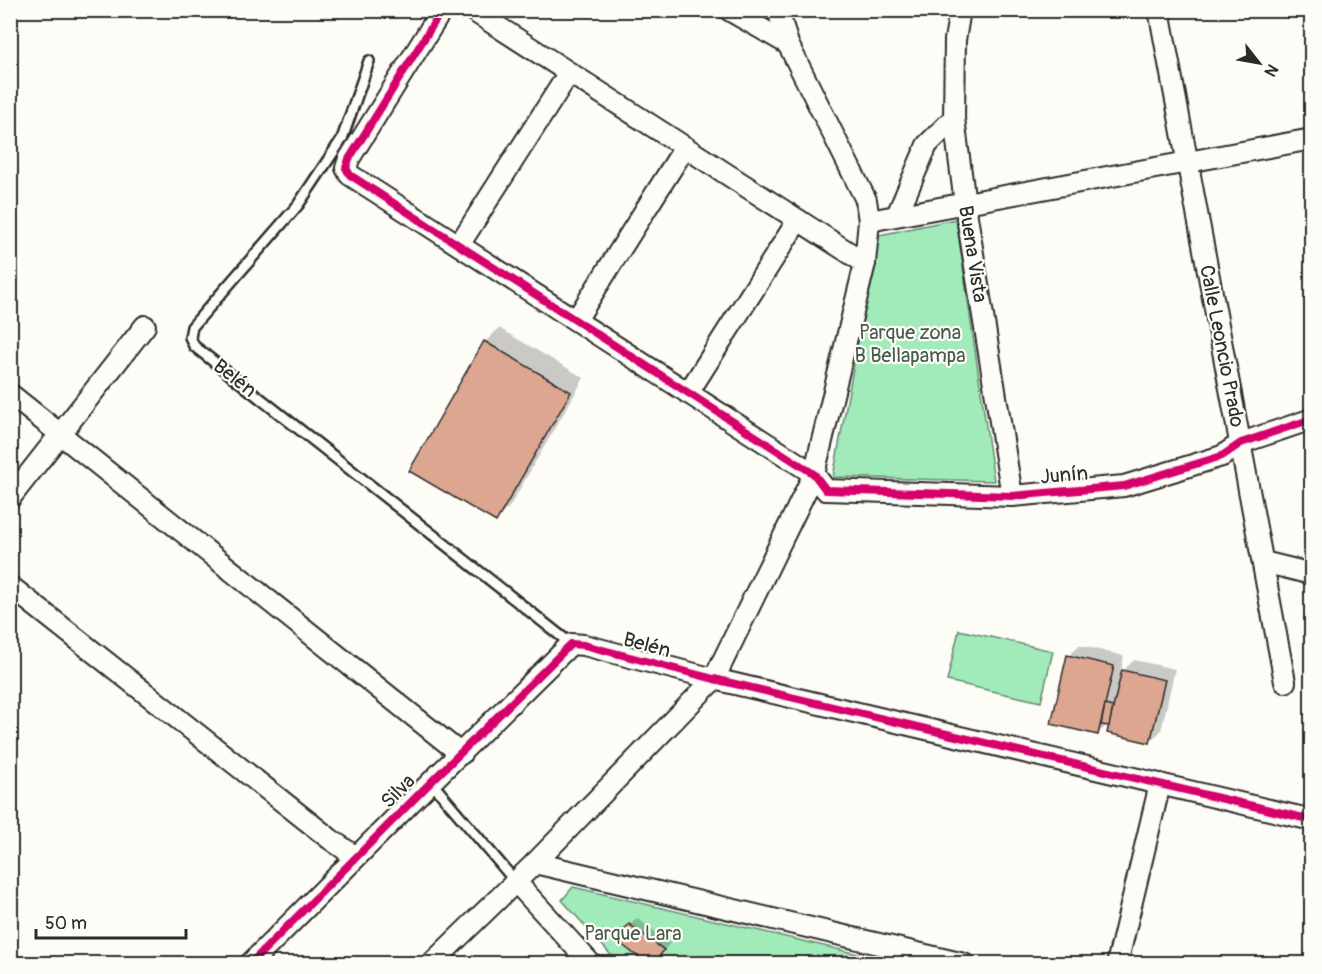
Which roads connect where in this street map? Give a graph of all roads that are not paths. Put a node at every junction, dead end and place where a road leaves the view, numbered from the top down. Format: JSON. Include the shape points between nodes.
{"nodes":[{"id":1,"x":442,"y":10,"type":"edge"},
{"id":2,"x":472,"y":10,"type":"edge"},
{"id":3,"x":729,"y":10,"type":"edge"},
{"id":4,"x":778,"y":10,"type":"edge"},
{"id":5,"x":960,"y":10,"type":"edge"},
{"id":6,"x":1159,"y":10,"type":"edge"},
{"id":7,"x":788,"y":44,"type":"junction"},
{"id":8,"x":369,"y":61,"type":"dead end"},
{"id":9,"x":569,"y":73,"type":"junction"},
{"id":10,"x":954,"y":118,"type":"junction"},
{"id":11,"x":1311,"y":139,"type":"edge"},
{"id":12,"x":685,"y":147,"type":"junction"},
{"id":13,"x":1187,"y":161,"type":"junction"},
{"id":14,"x":965,"y":204,"type":"junction"},
{"id":15,"x":897,"y":215,"type":"junction"},
{"id":16,"x":798,"y":220,"type":"junction"},
{"id":17,"x":869,"y":221,"type":"junction"},
{"id":18,"x":459,"y":245,"type":"junction"},
{"id":19,"x":865,"y":262,"type":"junction"},
{"id":20,"x":576,"y":321,"type":"junction"},
{"id":21,"x":145,"y":326,"type":"dead end"},
{"id":22,"x":688,"y":393,"type":"junction"},
{"id":23,"x":10,"y":394,"type":"edge"},
{"id":24,"x":1311,"y":419,"type":"edge"},
{"id":25,"x":61,"y":434,"type":"junction"},
{"id":26,"x":1241,"y":443,"type":"junction"},
{"id":27,"x":814,"y":474,"type":"junction"},
{"id":28,"x":1012,"y":496,"type":"junction"},
{"id":29,"x":10,"y":498,"type":"edge"},
{"id":30,"x":1263,"y":562,"type":"junction"},
{"id":31,"x":1311,"y":574,"type":"edge"},
{"id":32,"x":10,"y":586,"type":"edge"},
{"id":33,"x":571,"y":644,"type":"junction"},
{"id":34,"x":714,"y":679,"type":"junction"},
{"id":35,"x":1285,"y":682,"type":"dead end"},
{"id":36,"x":461,"y":754,"type":"junction"},
{"id":37,"x":431,"y":782,"type":"junction"},
{"id":38,"x":1160,"y":784,"type":"junction"},
{"id":39,"x":1311,"y":820,"type":"edge"},
{"id":40,"x":356,"y":857,"type":"junction"},
{"id":41,"x":535,"y":863,"type":"junction"},
{"id":42,"x":515,"y":881,"type":"junction"},
{"id":43,"x":250,"y":963,"type":"edge"},
{"id":44,"x":431,"y":963,"type":"edge"},
{"id":45,"x":591,"y":963,"type":"edge"},
{"id":46,"x":964,"y":963,"type":"edge"},
{"id":47,"x":1117,"y":963,"type":"edge"}],
"edges":[{"from":1,"to":18,"type":"street","via":[[346,168],[350,175]]},
{"from":2,"to":9,"type":"street"},
{"from":3,"to":7,"type":"street"},
{"from":4,"to":7,"type":"street"},
{"from":5,"to":10,"type":"street","name":"Buena Vista","via":[[955,40]]},
{"from":6,"to":13,"type":"street","name":"Calle Leoncio Prado"},
{"from":7,"to":17,"type":"street","via":[[866,200]]},
{"from":8,"to":33,"type":"lane","name":"Belén","via":[[342,139],[298,205],[192,327],[190,337],[194,346]]},
{"from":9,"to":12,"type":"street"},
{"from":9,"to":18,"type":"street"},
{"from":10,"to":14,"type":"street","name":"Buena Vista"},
{"from":10,"to":15,"type":"street","via":[[927,145]]},
{"from":11,"to":13,"type":"street"},
{"from":12,"to":16,"type":"street"},
{"from":12,"to":20,"type":"street"},
{"from":13,"to":14,"type":"street"},
{"from":13,"to":26,"type":"street","name":"Calle Leoncio Prado"},
{"from":14,"to":15,"type":"street"},
{"from":14,"to":28,"type":"street","name":"Buena Vista"},
{"from":15,"to":17,"type":"street"},
{"from":16,"to":19,"type":"street"},
{"from":16,"to":22,"type":"street"},
{"from":17,"to":19,"type":"street"},
{"from":18,"to":20,"type":"street"},
{"from":19,"to":27,"type":"street"},
{"from":20,"to":22,"type":"street"},
{"from":21,"to":25,"type":"street"},
{"from":22,"to":27,"type":"street"},
{"from":23,"to":25,"type":"street"},
{"from":24,"to":26,"type":"street","name":"Junín"},
{"from":25,"to":29,"type":"street"},
{"from":25,"to":36,"type":"street"},
{"from":26,"to":28,"type":"street","name":"Junín","via":[[1222,456],[1124,486]]},
{"from":26,"to":30,"type":"street","name":"Calle Leoncio Prado"},
{"from":27,"to":28,"type":"street","name":"Junín","via":[[826,490]]},
{"from":27,"to":34,"type":"street"},
{"from":30,"to":31,"type":"street"},
{"from":30,"to":35,"type":"street","name":"Calle Leoncio Prado"},
{"from":32,"to":40,"type":"street"},
{"from":33,"to":34,"type":"street","name":"Belén"},
{"from":33,"to":36,"type":"street","name":"Silva"},
{"from":34,"to":38,"type":"street","name":"Belén"},
{"from":34,"to":41,"type":"street"},
{"from":36,"to":37,"type":"street","name":"Silva"},
{"from":37,"to":40,"type":"street","name":"Silva"},
{"from":37,"to":42,"type":"lane"},
{"from":38,"to":39,"type":"street","name":"Belén"},
{"from":38,"to":47,"type":"street"},
{"from":40,"to":43,"type":"street","name":"Silva"},
{"from":41,"to":42,"type":"street"},
{"from":41,"to":46,"type":"street"},
{"from":42,"to":44,"type":"street"},
{"from":42,"to":45,"type":"street"}]}
